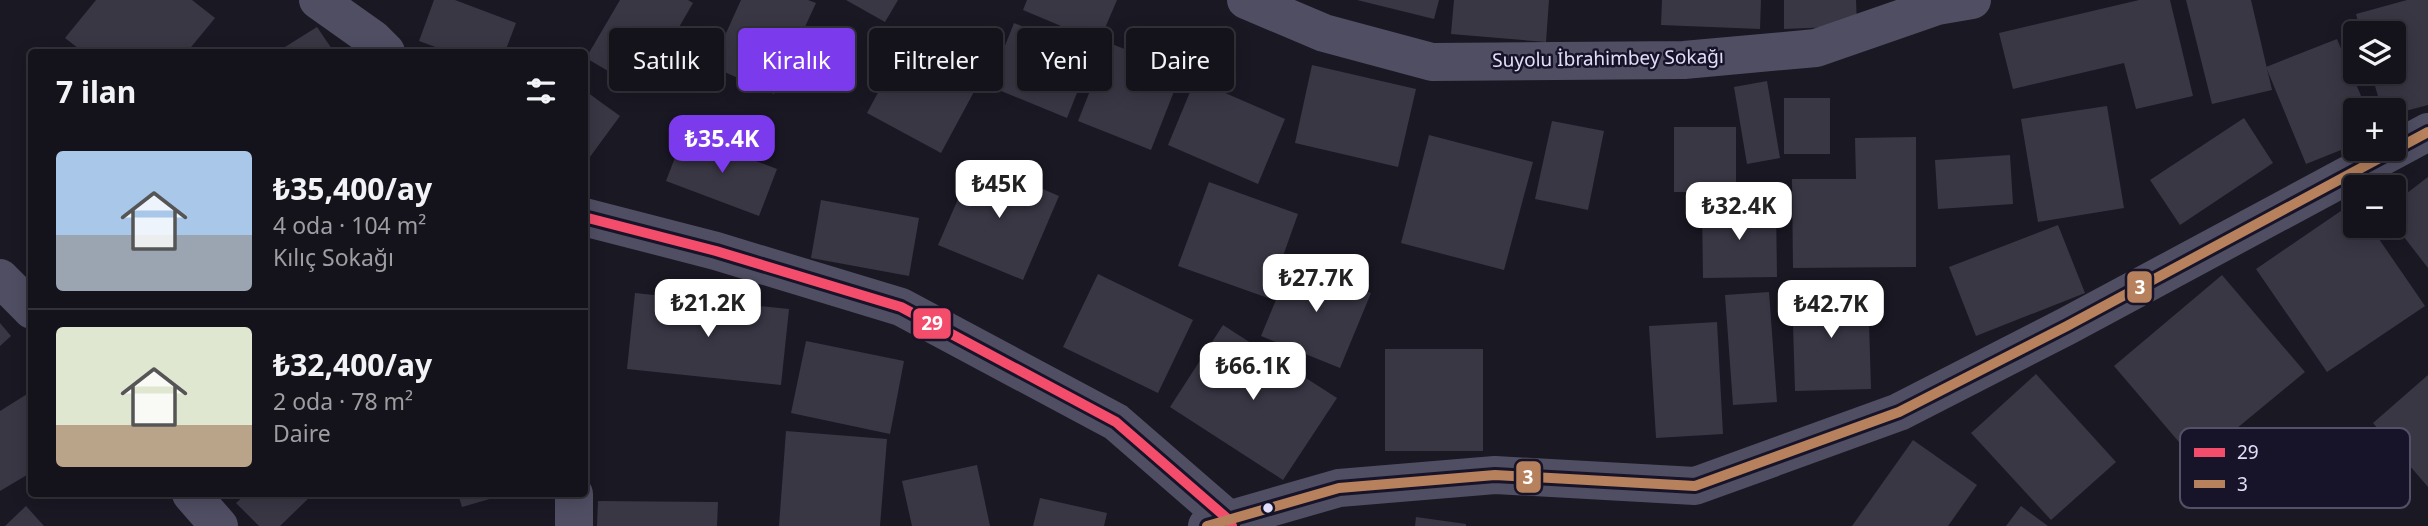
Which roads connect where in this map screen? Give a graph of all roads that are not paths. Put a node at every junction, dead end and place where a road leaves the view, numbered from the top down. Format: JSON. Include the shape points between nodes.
{"nodes":[{"id":1,"x":318,"y":0,"type":"edge"},
{"id":2,"x":1246,"y":0,"type":"edge"},
{"id":3,"x":1972,"y":0,"type":"edge"},
{"id":4,"x":383,"y":49,"type":"edge"},
{"id":5,"x":2428,"y":132,"type":"edge"},
{"id":6,"x":588,"y":218,"type":"edge"},
{"id":7,"x":0,"y":278,"type":"edge"},
{"id":8,"x":28,"y":306,"type":"edge"},
{"id":9,"x":194,"y":497,"type":"edge"},
{"id":10,"x":574,"y":497,"type":"edge"},
{"id":11,"x":1223,"y":524,"type":"edge"},
{"id":12,"x":219,"y":526,"type":"edge"},
{"id":13,"x":574,"y":526,"type":"edge"}],
"edges":[{"from":1,"to":4,"type":"street"},
{"from":2,"to":3,"type":"street","name":"Suyolu İbrahimbey Sokağı","via":[[1324,33],[1432,62],[1684,60],[1816,48],[1937,6]]},
{"from":5,"to":11,"type":"street","via":[[1899,412],[1695,486],[1496,475],[1339,488]]},
{"from":6,"to":11,"type":"street","via":[[901,306],[1116,422]]},
{"from":7,"to":8,"type":"street"},
{"from":9,"to":12,"type":"street"},
{"from":10,"to":13,"type":"street"}]}
